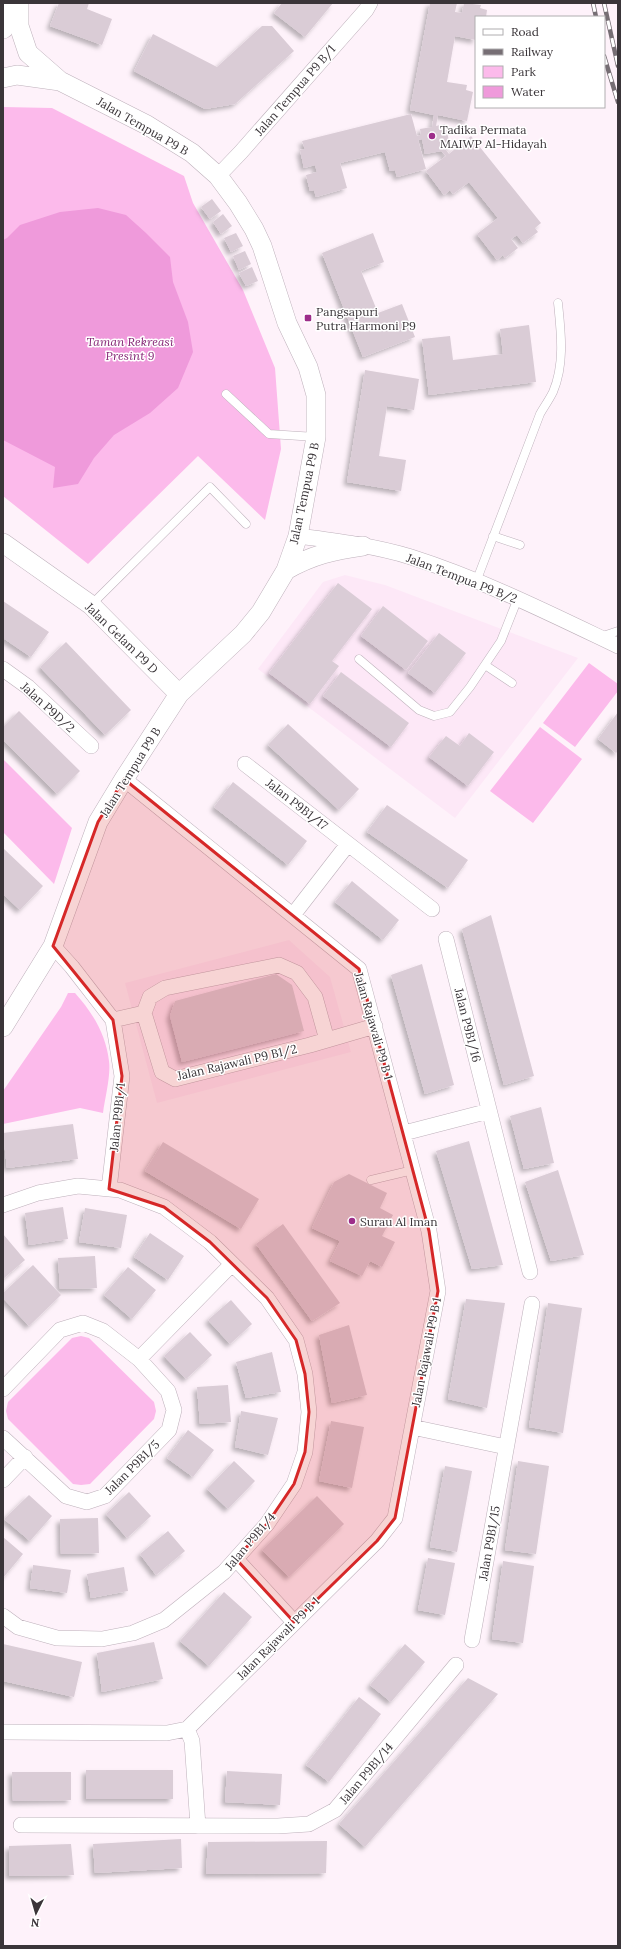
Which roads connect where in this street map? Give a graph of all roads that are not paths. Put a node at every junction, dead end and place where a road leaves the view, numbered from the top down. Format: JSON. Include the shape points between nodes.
{"nodes":[{"id":1,"x":13,"y":3,"type":"edge"},
{"id":2,"x":19,"y":3,"type":"edge"},
{"id":3,"x":368,"y":5,"type":"edge"},
{"id":4,"x":3,"y":28,"type":"edge"},
{"id":5,"x":3,"y":78,"type":"edge"},
{"id":6,"x":60,"y":81,"type":"junction"},
{"id":7,"x":218,"y":176,"type":"junction"},
{"id":8,"x":558,"y":303,"type":"dead end"},
{"id":9,"x":226,"y":394,"type":"dead end"},
{"id":10,"x":316,"y":437,"type":"junction"},
{"id":11,"x":246,"y":524,"type":"dead end"},
{"id":12,"x":298,"y":536,"type":"junction"},
{"id":13,"x":492,"y":536,"type":"junction"},
{"id":14,"x":3,"y":543,"type":"edge"},
{"id":15,"x":520,"y":545,"type":"dead end"},
{"id":16,"x":363,"y":546,"type":"junction"},
{"id":17,"x":286,"y":570,"type":"junction"},
{"id":18,"x":476,"y":582,"type":"junction"},
{"id":19,"x":518,"y":598,"type":"junction"},
{"id":20,"x":91,"y":606,"type":"junction"},
{"id":21,"x":618,"y":631,"type":"edge"},
{"id":22,"x":600,"y":637,"type":"junction"},
{"id":23,"x":618,"y":646,"type":"edge"},
{"id":24,"x":360,"y":659,"type":"dead end"},
{"id":25,"x":485,"y":665,"type":"junction"},
{"id":26,"x":3,"y":669,"type":"edge"},
{"id":27,"x":512,"y":683,"type":"dead end"},
{"id":28,"x":179,"y":694,"type":"junction"},
{"id":29,"x":91,"y":746,"type":"dead end"},
{"id":30,"x":245,"y":764,"type":"dead end"},
{"id":31,"x":124,"y":779,"type":"junction"},
{"id":32,"x":348,"y":844,"type":"junction"},
{"id":33,"x":432,"y":910,"type":"dead end"},
{"id":34,"x":292,"y":915,"type":"junction"},
{"id":35,"x":446,"y":939,"type":"dead end"},
{"id":36,"x":53,"y":946,"type":"junction"},
{"id":37,"x":144,"y":1013,"type":"junction"},
{"id":38,"x":113,"y":1020,"type":"junction"},
{"id":39,"x":375,"y":1026,"type":"junction"},
{"id":40,"x":3,"y":1027,"type":"edge"},
{"id":41,"x":327,"y":1040,"type":"junction"},
{"id":42,"x":489,"y":1111,"type":"junction"},
{"id":43,"x":404,"y":1133,"type":"junction"},
{"id":44,"x":413,"y":1170,"type":"junction"},
{"id":45,"x":371,"y":1180,"type":"dead end"},
{"id":46,"x":109,"y":1189,"type":"junction"},
{"id":47,"x":3,"y":1205,"type":"edge"},
{"id":48,"x":232,"y":1264,"type":"junction"},
{"id":49,"x":530,"y":1272,"type":"dead end"},
{"id":50,"x":532,"y":1304,"type":"dead end"},
{"id":51,"x":139,"y":1359,"type":"junction"},
{"id":52,"x":3,"y":1389,"type":"edge"},
{"id":53,"x":412,"y":1427,"type":"junction"},
{"id":54,"x":3,"y":1438,"type":"edge"},
{"id":55,"x":506,"y":1447,"type":"junction"},
{"id":56,"x":25,"y":1457,"type":"junction"},
{"id":57,"x":3,"y":1480,"type":"edge"},
{"id":58,"x":236,"y":1559,"type":"junction"},
{"id":59,"x":3,"y":1616,"type":"edge"},
{"id":60,"x":294,"y":1622,"type":"junction"},
{"id":61,"x":472,"y":1640,"type":"dead end"},
{"id":62,"x":456,"y":1665,"type":"dead end"},
{"id":63,"x":187,"y":1729,"type":"junction"},
{"id":64,"x":3,"y":1732,"type":"edge"},
{"id":65,"x":21,"y":1825,"type":"dead end"},
{"id":66,"x":198,"y":1826,"type":"junction"}],
"edges":[{"from":1,"to":4,"type":"main road"},
{"from":2,"to":6,"type":"street","name":"Jalan Tempua P9 B","via":[[18,26],[28,53]]},
{"from":3,"to":7,"type":"street","name":"Jalan Tempua P9 B/1"},
{"from":5,"to":6,"type":"street","name":"Jalan Tempua P9 B","via":[[17,75]]},
{"from":6,"to":7,"type":"street","name":"Jalan Tempua P9 B","via":[[147,125],[192,153]]},
{"from":7,"to":10,"type":"street","name":"Jalan Tempua P9 B","via":[[254,229],[292,337],[308,367],[316,395]]},
{"from":8,"to":13,"type":"lane","via":[[562,340],[559,372],[553,392],[540,414]]},
{"from":9,"to":10,"type":"lane","via":[[269,434]]},
{"from":10,"to":12,"type":"street","name":"Jalan Tempua P9 B"},
{"from":11,"to":20,"type":"lane","via":[[210,488]]},
{"from":12,"to":16,"type":"street","name":"Jalan Tempua P9 B/2"},
{"from":12,"to":17,"type":"street","name":"Jalan Tempua P9 B"},
{"from":13,"to":15,"type":"lane"},
{"from":13,"to":18,"type":"lane"},
{"from":14,"to":20,"type":"street","name":"Jalan Gelam P9 D"},
{"from":16,"to":17,"type":"street","via":[[306,558]]},
{"from":16,"to":18,"type":"street","name":"Jalan Tempua P9 B/2","via":[[411,557]]},
{"from":17,"to":28,"type":"street","name":"Jalan Tempua P9 B","via":[[261,612],[243,634]]},
{"from":18,"to":19,"type":"street","name":"Jalan Tempua P9 B/2"},
{"from":19,"to":22,"type":"street","name":"Jalan Tempua P9 B/2"},
{"from":19,"to":25,"type":"lane","via":[[501,641]]},
{"from":20,"to":28,"type":"street","name":"Jalan Gelam P9 D"},
{"from":21,"to":22,"type":"lane"},
{"from":22,"to":23,"type":"street","name":"Jalan Tempua P9 B/2"},
{"from":24,"to":25,"type":"lane","via":[[419,710],[434,716],[450,712]]},
{"from":25,"to":27,"type":"lane"},
{"from":26,"to":29,"type":"street","name":"Jalan P9D/2","via":[[28,687]]},
{"from":28,"to":31,"type":"street","name":"Jalan Tempua P9 B"},
{"from":30,"to":32,"type":"street","name":"Jalan P9B1/17"},
{"from":31,"to":34,"type":"street","name":"Jalan Rajawali P9 B 1"},
{"from":31,"to":36,"type":"street","name":"Jalan Tempua P9 B","via":[[98,822]]},
{"from":32,"to":33,"type":"street","name":"Jalan P9B1/17"},
{"from":32,"to":34,"type":"street"},
{"from":34,"to":39,"type":"street","name":"Jalan Rajawali P9 B 1","via":[[360,968]]},
{"from":35,"to":42,"type":"street","name":"Jalan P9B1/16"},
{"from":36,"to":38,"type":"street","name":"Jalan P9B1/1"},
{"from":36,"to":40,"type":"street","name":"Jalan Tempua P9 B"},
{"from":37,"to":38,"type":"street"},
{"from":37,"to":41,"type":"street","name":"Jalan Rajawali P9 B1/2","via":[[162,1072],[175,1079]]},
{"from":37,"to":41,"type":"street","via":[[150,997],[165,988],[280,965],[297,973],[315,997]]},
{"from":38,"to":46,"type":"street","name":"Jalan P9B1/1","via":[[122,1076]]},
{"from":39,"to":41,"type":"street","name":"Jalan Rajawali P9 B1/2"},
{"from":39,"to":43,"type":"street","name":"Jalan Rajawali P9 B 1"},
{"from":42,"to":43,"type":"street"},
{"from":42,"to":49,"type":"street","name":"Jalan P9B1/16"},
{"from":43,"to":44,"type":"street","name":"Jalan Rajawali P9 B 1"},
{"from":44,"to":45,"type":"lane"},
{"from":44,"to":53,"type":"street","name":"Jalan Rajawali P9 B 1","via":[[429,1231],[438,1291]]},
{"from":46,"to":47,"type":"street","name":"Jalan P9B1/4","via":[[78,1186],[38,1193]]},
{"from":46,"to":48,"type":"street","name":"Jalan P9B1/4","via":[[120,1190],[164,1207],[210,1242]]},
{"from":48,"to":51,"type":"street"},
{"from":48,"to":58,"type":"street","name":"Jalan P9B1/4","via":[[267,1298],[296,1340],[305,1374],[309,1412],[305,1452],[294,1484],[267,1524]]},
{"from":50,"to":55,"type":"street","name":"Jalan P9B1/15"},
{"from":51,"to":52,"type":"street","name":"Jalan P9B1/5","via":[[103,1331],[83,1323],[60,1330]]},
{"from":51,"to":56,"type":"street","name":"Jalan P9B1/5","via":[[168,1391],[174,1410],[169,1430],[105,1496],[87,1502],[66,1496]]},
{"from":53,"to":55,"type":"street"},
{"from":53,"to":60,"type":"street","name":"Jalan Rajawali P9 B 1","via":[[395,1518],[377,1541]]},
{"from":54,"to":56,"type":"street","name":"Jalan P9B1/5"},
{"from":55,"to":61,"type":"street","name":"Jalan P9B1/15"},
{"from":56,"to":57,"type":"street"},
{"from":58,"to":59,"type":"street","name":"Jalan P9B1/4","via":[[224,1572],[164,1620],[133,1633],[102,1639],[57,1638],[18,1627]]},
{"from":58,"to":60,"type":"street"},
{"from":60,"to":63,"type":"street","name":"Jalan Rajawali P9 B 1"},
{"from":62,"to":66,"type":"street","name":"Jalan P9B1/14","via":[[335,1810],[309,1824]]},
{"from":63,"to":64,"type":"street","via":[[167,1733]]},
{"from":63,"to":66,"type":"street","via":[[192,1741]]},
{"from":65,"to":66,"type":"street","name":"Jalan P9B1/14"}]}
